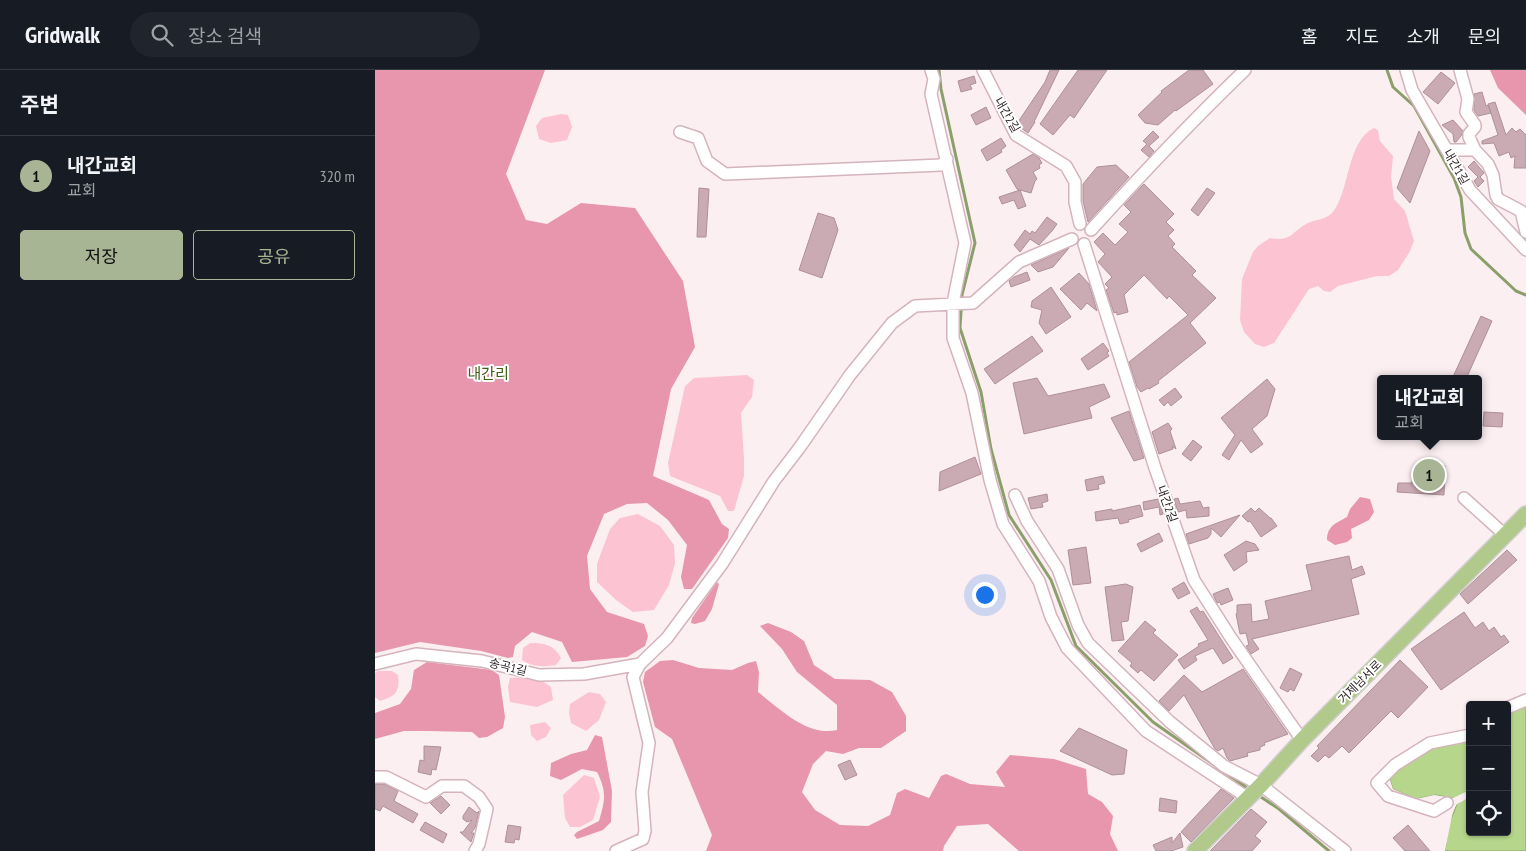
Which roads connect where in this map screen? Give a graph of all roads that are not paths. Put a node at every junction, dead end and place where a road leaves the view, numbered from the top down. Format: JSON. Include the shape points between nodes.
{"nodes":[{"id":1,"x":931,"y":70,"type":"edge"},
{"id":2,"x":983,"y":70,"type":"edge"},
{"id":3,"x":1245,"y":70,"type":"edge"},
{"id":4,"x":1406,"y":70,"type":"edge"},
{"id":5,"x":1460,"y":70,"type":"edge"},
{"id":6,"x":680,"y":132,"type":"dead end"},
{"id":7,"x":1447,"y":150,"type":"junction"},
{"id":8,"x":1475,"y":150,"type":"junction"},
{"id":9,"x":947,"y":160,"type":"junction"},
{"id":10,"x":1080,"y":224,"type":"junction"},
{"id":11,"x":1091,"y":230,"type":"junction"},
{"id":12,"x":1526,"y":232,"type":"edge"},
{"id":13,"x":1072,"y":239,"type":"junction"},
{"id":14,"x":1084,"y":244,"type":"junction"},
{"id":15,"x":1526,"y":250,"type":"edge"},
{"id":16,"x":953,"y":303,"type":"junction"},
{"id":17,"x":1015,"y":495,"type":"dead end"},
{"id":18,"x":1464,"y":498,"type":"dead end"},
{"id":19,"x":1526,"y":514,"type":"edge"},
{"id":20,"x":1034,"y":531,"type":"junction"},
{"id":21,"x":1505,"y":536,"type":"junction"},
{"id":22,"x":1015,"y":542,"type":"junction"},
{"id":23,"x":375,"y":664,"type":"edge"},
{"id":24,"x":641,"y":664,"type":"junction"},
{"id":25,"x":1526,"y":700,"type":"edge"},
{"id":26,"x":1511,"y":706,"type":"edge"},
{"id":27,"x":1466,"y":736,"type":"edge"},
{"id":28,"x":1302,"y":740,"type":"junction"},
{"id":29,"x":375,"y":777,"type":"edge"},
{"id":30,"x":1261,"y":785,"type":"junction"},
{"id":31,"x":1248,"y":798,"type":"junction"},
{"id":32,"x":1447,"y":802,"type":"dead end"},
{"id":33,"x":475,"y":851,"type":"edge"},
{"id":34,"x":616,"y":851,"type":"edge"},
{"id":35,"x":1195,"y":851,"type":"edge"},
{"id":36,"x":1345,"y":851,"type":"edge"}],
"edges":[{"from":1,"to":9,"type":"lane","via":[[934,79],[931,94]]},
{"from":2,"to":10,"type":"lane","name":"내간2길","via":[[1016,135],[1066,166],[1075,182]]},
{"from":3,"to":11,"type":"lane"},
{"from":4,"to":7,"type":"lane","name":"내간1길","via":[[1412,90]]},
{"from":5,"to":8,"type":"lane","via":[[1468,99],[1466,112],[1475,125],[1469,137]]},
{"from":6,"to":9,"type":"lane","via":[[699,138],[707,161],[725,174],[941,165]]},
{"from":7,"to":8,"type":"lane"},
{"from":7,"to":15,"type":"lane","name":"내간1길","via":[[1470,190]]},
{"from":8,"to":12,"type":"lane","via":[[1488,164],[1499,199],[1521,211]]},
{"from":9,"to":16,"type":"lane","via":[[965,243]]},
{"from":10,"to":11,"type":"lane"},
{"from":10,"to":13,"type":"lane","via":[[1071,231]]},
{"from":11,"to":14,"type":"lane","via":[[1090,238]]},
{"from":13,"to":14,"type":"lane"},
{"from":13,"to":16,"type":"lane","via":[[1019,262],[973,303]]},
{"from":14,"to":28,"type":"lane","name":"내간2길","via":[[1155,468],[1195,580]]},
{"from":16,"to":22,"type":"lane","via":[[953,338],[972,393],[990,480],[1003,524]]},
{"from":16,"to":24,"type":"lane","via":[[915,306],[892,323],[850,375],[774,481],[722,564],[667,638]]},
{"from":17,"to":20,"type":"lane"},
{"from":18,"to":21,"type":"lane"},
{"from":19,"to":21,"type":"main road","name":"거제남서로"},
{"from":20,"to":22,"type":"lane"},
{"from":20,"to":30,"type":"lane","via":[[1058,570],[1078,625],[1088,642],[1170,722],[1224,766]]},
{"from":21,"to":28,"type":"main road","name":"거제남서로"},
{"from":22,"to":31,"type":"lane","via":[[1039,581],[1051,617],[1067,648],[1146,731]]},
{"from":23,"to":24,"type":"lane","name":"송곡1길","via":[[416,654],[482,661],[539,675],[584,674]]},
{"from":24,"to":34,"type":"lane","via":[[633,678],[649,743],[642,792],[645,831],[643,839]]},
{"from":25,"to":26,"type":"lane"},
{"from":27,"to":32,"type":"lane","via":[[1430,743],[1395,765],[1377,783],[1388,796],[1418,807],[1434,811]]},
{"from":28,"to":30,"type":"main road","name":"거제남서로"},
{"from":29,"to":33,"type":"lane","via":[[386,777],[426,797],[442,786],[464,786],[479,797],[487,809]]},
{"from":30,"to":31,"type":"main road","name":"거제남서로"},
{"from":30,"to":36,"type":"lane"},
{"from":31,"to":35,"type":"main road","name":"거제남서로"}]}
